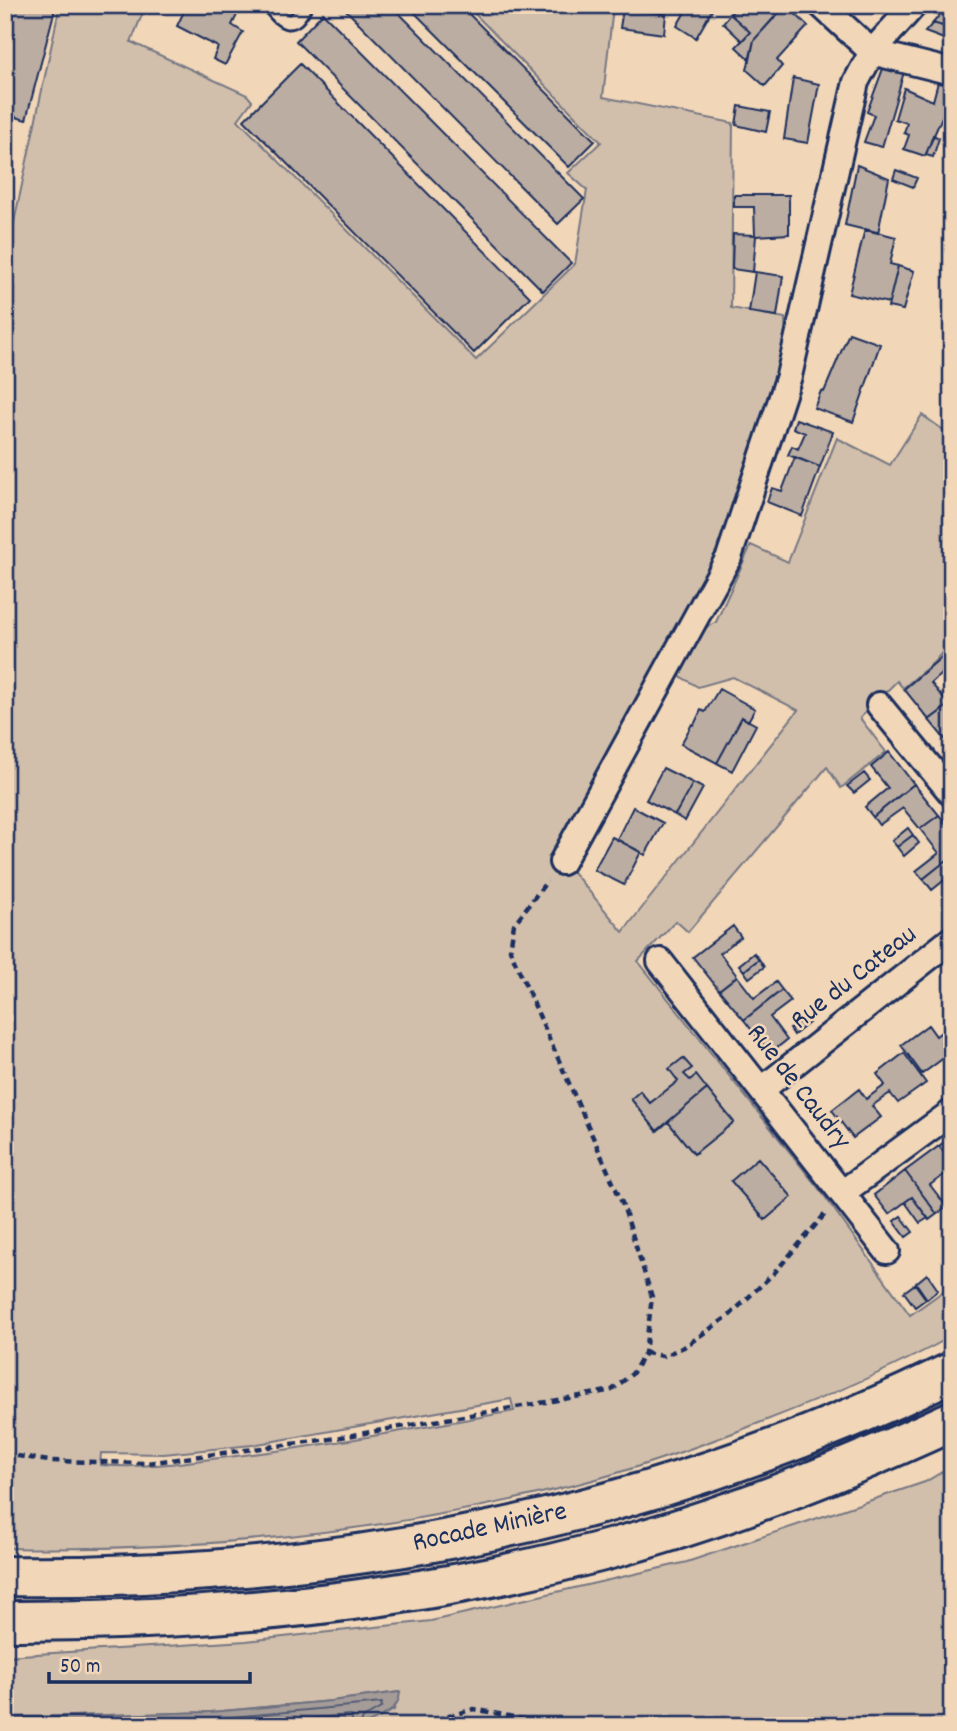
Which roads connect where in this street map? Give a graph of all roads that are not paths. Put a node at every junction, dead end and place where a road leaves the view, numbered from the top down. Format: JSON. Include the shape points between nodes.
{"nodes":[{"id":1,"x":269,"y":5,"type":"edge"},
{"id":2,"x":305,"y":5,"type":"edge"},
{"id":3,"x":821,"y":5,"type":"edge"},
{"id":4,"x":914,"y":5,"type":"edge"},
{"id":5,"x":872,"y":52,"type":"junction"},
{"id":6,"x":952,"y":72,"type":"edge"},
{"id":7,"x":878,"y":705,"type":"dead end"},
{"id":8,"x":952,"y":794,"type":"edge"},
{"id":9,"x":562,"y":862,"type":"road end"},
{"id":10,"x":952,"y":939,"type":"edge"},
{"id":11,"x":660,"y":961,"type":"dead end"},
{"id":12,"x":761,"y":1090,"type":"junction"},
{"id":13,"x":952,"y":1112,"type":"edge"},
{"id":14,"x":842,"y":1193,"type":"junction"},
{"id":15,"x":887,"y":1251,"type":"dead end"},
{"id":16,"x":952,"y":1372,"type":"edge"},
{"id":17,"x":952,"y":1421,"type":"edge"},
{"id":18,"x":5,"y":1576,"type":"edge"},
{"id":19,"x":5,"y":1621,"type":"edge"}],
"edges":[{"from":1,"to":2,"type":"lane","via":[[285,22],[301,15]]},
{"from":3,"to":5,"type":"street"},
{"from":4,"to":5,"type":"street"},
{"from":5,"to":6,"type":"street"},
{"from":5,"to":9,"type":"street","via":[[856,82],[789,376],[729,557]]},
{"from":7,"to":8,"type":"street"},
{"from":10,"to":12,"type":"street","name":"Rue du Cateau"},
{"from":11,"to":12,"type":"street","name":"Rue de Caudry"},
{"from":12,"to":14,"type":"street","name":"Rue de Caudry"},
{"from":13,"to":14,"type":"street"},
{"from":14,"to":15,"type":"street","name":"Rue de Caudry"},
{"from":16,"to":18,"type":"highway","name":"Rocade Minière","via":[[883,1404],[692,1478],[542,1521],[389,1550],[271,1566],[122,1576]]},
{"from":17,"to":19,"type":"highway","name":"Rocade Minière","via":[[855,1465],[743,1507],[601,1551],[505,1574],[301,1607],[181,1617]]}]}
